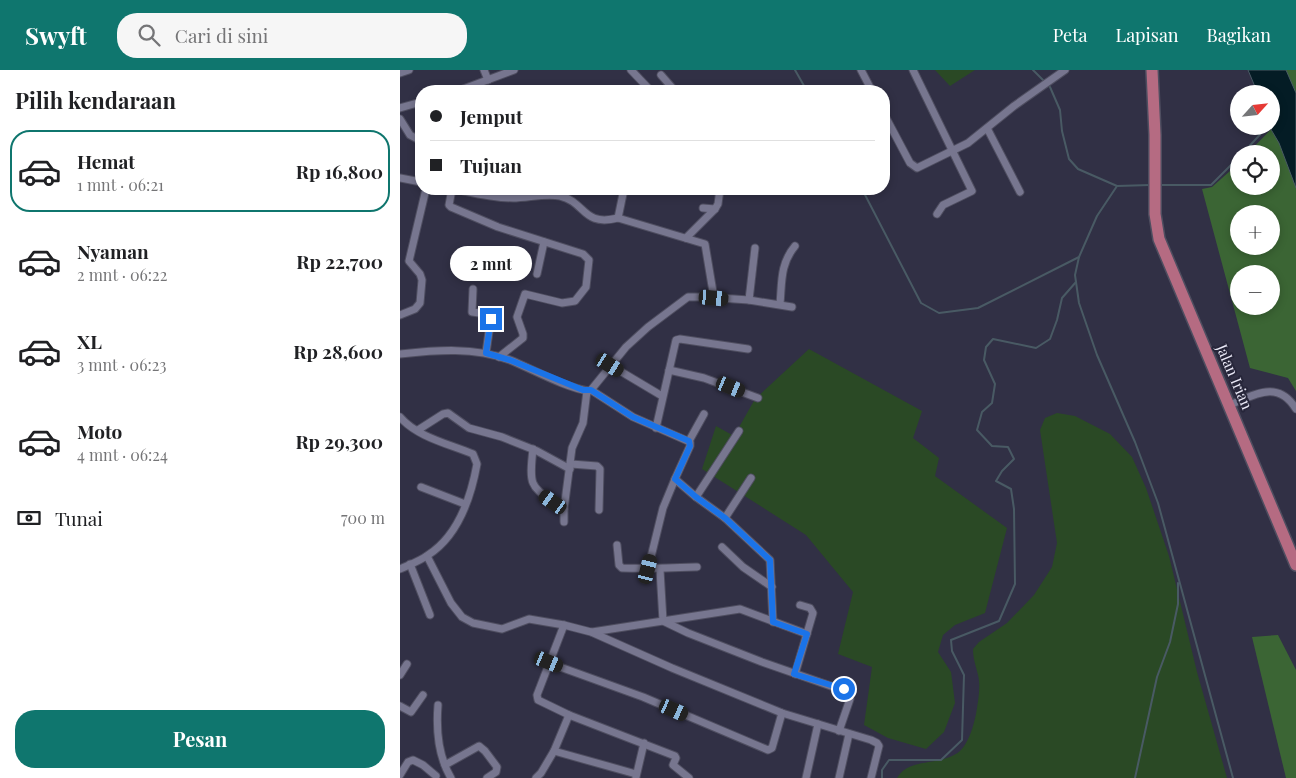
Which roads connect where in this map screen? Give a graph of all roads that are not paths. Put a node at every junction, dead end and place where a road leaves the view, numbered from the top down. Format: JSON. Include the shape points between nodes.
{"nodes":[{"id":1,"x":409,"y":70,"type":"edge"},
{"id":2,"x":484,"y":70,"type":"edge"},
{"id":3,"x":514,"y":70,"type":"edge"},
{"id":4,"x":631,"y":70,"type":"edge"},
{"id":5,"x":861,"y":70,"type":"edge"},
{"id":6,"x":913,"y":70,"type":"edge"},
{"id":7,"x":1065,"y":70,"type":"edge"},
{"id":8,"x":1152,"y":70,"type":"edge"},
{"id":9,"x":400,"y":73,"type":"edge"},
{"id":10,"x":662,"y":75,"type":"dead end"},
{"id":11,"x":488,"y":80,"type":"junction"},
{"id":12,"x":474,"y":85,"type":"edge"},
{"id":13,"x":645,"y":85,"type":"edge"},
{"id":14,"x":670,"y":85,"type":"edge"},
{"id":15,"x":869,"y":85,"type":"edge"},
{"id":16,"x":415,"y":104,"type":"edge"},
{"id":17,"x":400,"y":108,"type":"edge"},
{"id":18,"x":400,"y":119,"type":"edge"},
{"id":19,"x":890,"y":125,"type":"edge"},
{"id":20,"x":987,"y":128,"type":"junction"},
{"id":21,"x":415,"y":138,"type":"edge"},
{"id":22,"x":953,"y":152,"type":"junction"},
{"id":23,"x":400,"y":178,"type":"edge"},
{"id":24,"x":415,"y":181,"type":"edge"},
{"id":25,"x":1020,"y":192,"type":"dead end"},
{"id":26,"x":425,"y":195,"type":"edge"},
{"id":27,"x":452,"y":195,"type":"edge"},
{"id":28,"x":487,"y":195,"type":"edge"},
{"id":29,"x":526,"y":195,"type":"edge"},
{"id":30,"x":557,"y":195,"type":"edge"},
{"id":31,"x":623,"y":195,"type":"edge"},
{"id":32,"x":719,"y":195,"type":"edge"},
{"id":33,"x":703,"y":208,"type":"dead end"},
{"id":34,"x":715,"y":210,"type":"junction"},
{"id":35,"x":937,"y":214,"type":"dead end"},
{"id":36,"x":618,"y":218,"type":"junction"},
{"id":37,"x":686,"y":238,"type":"junction"},
{"id":38,"x":544,"y":242,"type":"junction"},
{"id":39,"x":795,"y":246,"type":"dead end"},
{"id":40,"x":755,"y":248,"type":"dead end"},
{"id":41,"x":537,"y":274,"type":"dead end"},
{"id":42,"x":473,"y":289,"type":"dead end"},
{"id":43,"x":714,"y":298,"type":"junction"},
{"id":44,"x":749,"y":300,"type":"junction"},
{"id":45,"x":780,"y":304,"type":"junction"},
{"id":46,"x":792,"y":307,"type":"dead end"},
{"id":47,"x":400,"y":315,"type":"edge"},
{"id":48,"x":748,"y":349,"type":"dead end"},
{"id":49,"x":486,"y":353,"type":"junction"},
{"id":50,"x":400,"y":354,"type":"edge"},
{"id":51,"x":499,"y":357,"type":"junction"},
{"id":52,"x":610,"y":365,"type":"junction"},
{"id":53,"x":669,"y":370,"type":"junction"},
{"id":54,"x":589,"y":390,"type":"junction"},
{"id":55,"x":662,"y":396,"type":"junction"},
{"id":56,"x":758,"y":398,"type":"dead end"},
{"id":57,"x":1230,"y":405,"type":"junction"},
{"id":58,"x":1296,"y":409,"type":"edge"},
{"id":59,"x":704,"y":414,"type":"dead end"},
{"id":60,"x":400,"y":417,"type":"edge"},
{"id":61,"x":656,"y":428,"type":"junction"},
{"id":62,"x":418,"y":430,"type":"junction"},
{"id":63,"x":739,"y":431,"type":"dead end"},
{"id":64,"x":689,"y":441,"type":"junction"},
{"id":65,"x":533,"y":450,"type":"junction"},
{"id":66,"x":570,"y":467,"type":"junction"},
{"id":67,"x":751,"y":478,"type":"dead end"},
{"id":68,"x":675,"y":479,"type":"junction"},
{"id":69,"x":421,"y":487,"type":"dead end"},
{"id":70,"x":696,"y":497,"type":"junction"},
{"id":71,"x":465,"y":504,"type":"junction"},
{"id":72,"x":564,"y":509,"type":"junction"},
{"id":73,"x":599,"y":510,"type":"dead end"},
{"id":74,"x":725,"y":518,"type":"junction"},
{"id":75,"x":564,"y":522,"type":"dead end"},
{"id":76,"x":617,"y":545,"type":"dead end"},
{"id":77,"x":722,"y":547,"type":"dead end"},
{"id":78,"x":427,"y":556,"type":"junction"},
{"id":79,"x":410,"y":564,"type":"junction"},
{"id":80,"x":1296,"y":565,"type":"edge"},
{"id":81,"x":697,"y":567,"type":"dead end"},
{"id":82,"x":400,"y":569,"type":"edge"},
{"id":83,"x":648,"y":569,"type":"junction"},
{"id":84,"x":660,"y":570,"type":"junction"},
{"id":85,"x":772,"y":586,"type":"junction"},
{"id":86,"x":800,"y":605,"type":"dead end"},
{"id":87,"x":430,"y":614,"type":"dead end"},
{"id":88,"x":663,"y":621,"type":"junction"},
{"id":89,"x":773,"y":622,"type":"junction"},
{"id":90,"x":564,"y":625,"type":"junction"},
{"id":91,"x":592,"y":632,"type":"junction"},
{"id":92,"x":807,"y":634,"type":"junction"},
{"id":93,"x":549,"y":662,"type":"junction"},
{"id":94,"x":407,"y":664,"type":"dead end"},
{"id":95,"x":794,"y":674,"type":"junction"},
{"id":96,"x":400,"y":675,"type":"edge"},
{"id":97,"x":423,"y":695,"type":"dead end"},
{"id":98,"x":438,"y":705,"type":"dead end"},
{"id":99,"x":400,"y":706,"type":"edge"},
{"id":100,"x":782,"y":713,"type":"junction"},
{"id":101,"x":569,"y":714,"type":"junction"},
{"id":102,"x":818,"y":724,"type":"junction"},
{"id":103,"x":839,"y":731,"type":"junction"},
{"id":104,"x":849,"y":734,"type":"junction"},
{"id":105,"x":644,"y":743,"type":"junction"},
{"id":106,"x":554,"y":752,"type":"junction"},
{"id":107,"x":445,"y":765,"type":"junction"},
{"id":108,"x":400,"y":775,"type":"edge"},
{"id":109,"x":436,"y":776,"type":"dead end"},
{"id":110,"x":636,"y":776,"type":"edge"},
{"id":111,"x":451,"y":778,"type":"edge"},
{"id":112,"x":488,"y":778,"type":"edge"},
{"id":113,"x":536,"y":778,"type":"edge"},
{"id":114,"x":689,"y":778,"type":"edge"},
{"id":115,"x":806,"y":778,"type":"edge"},
{"id":116,"x":839,"y":778,"type":"edge"},
{"id":117,"x":871,"y":778,"type":"edge"}],
"edges":[{"from":1,"to":9,"type":"street"},
{"from":2,"to":11,"type":"street"},
{"from":3,"to":11,"type":"street"},
{"from":4,"to":13,"type":"street"},
{"from":5,"to":15,"type":"street"},
{"from":6,"to":22,"type":"street"},
{"from":7,"to":20,"type":"street"},
{"from":8,"to":57,"type":"main road","name":"Jalan Irian","via":[[1155,214],[1159,239]]},
{"from":10,"to":14,"type":"street"},
{"from":11,"to":12,"type":"street"},
{"from":16,"to":17,"type":"street"},
{"from":18,"to":21,"type":"street"},
{"from":19,"to":22,"type":"street","via":[[910,163],[916,168]]},
{"from":20,"to":22,"type":"street"},
{"from":20,"to":25,"type":"street"},
{"from":22,"to":35,"type":"street","via":[[972,191],[943,205]]},
{"from":23,"to":24,"type":"street"},
{"from":26,"to":47,"type":"street","via":[[409,261],[422,280],[420,302],[415,310]]},
{"from":27,"to":38,"type":"street","via":[[451,207]]},
{"from":28,"to":29,"type":"street","via":[[504,198]]},
{"from":30,"to":36,"type":"street","via":[[597,220]]},
{"from":31,"to":36,"type":"street"},
{"from":32,"to":34,"type":"street"},
{"from":33,"to":34,"type":"street"},
{"from":34,"to":37,"type":"street"},
{"from":36,"to":37,"type":"street"},
{"from":37,"to":43,"type":"street","via":[[705,245]]},
{"from":38,"to":41,"type":"street"},
{"from":38,"to":51,"type":"street","via":[[588,258],[586,287],[579,297],[568,303],[524,294],[518,317],[522,338]]},
{"from":39,"to":45,"type":"street","via":[[784,265]]},
{"from":40,"to":44,"type":"street"},
{"from":42,"to":49,"type":"street","via":[[472,312],[491,317]]},
{"from":43,"to":44,"type":"street"},
{"from":43,"to":52,"type":"street","via":[[694,296],[684,299],[631,342]]},
{"from":44,"to":45,"type":"street"},
{"from":45,"to":46,"type":"street"},
{"from":48,"to":53,"type":"street","via":[[678,340],[674,343]]},
{"from":49,"to":50,"type":"street","via":[[450,350]]},
{"from":49,"to":51,"type":"street"},
{"from":51,"to":54,"type":"street"},
{"from":52,"to":54,"type":"street"},
{"from":52,"to":55,"type":"street"},
{"from":53,"to":55,"type":"street"},
{"from":53,"to":56,"type":"street","via":[[704,378]]},
{"from":54,"to":61,"type":"street"},
{"from":54,"to":66,"type":"street","via":[[583,422],[572,448]]},
{"from":55,"to":61,"type":"street"},
{"from":57,"to":58,"type":"street","via":[[1258,392],[1270,391],[1285,396]]},
{"from":57,"to":80,"type":"main road","name":"Jalan Irian"},
{"from":59,"to":64,"type":"street"},
{"from":60,"to":62,"type":"street"},
{"from":61,"to":64,"type":"street"},
{"from":62,"to":65,"type":"street","via":[[448,413],[474,430]]},
{"from":62,"to":71,"type":"street","via":[[473,454],[477,466]]},
{"from":63,"to":70,"type":"street"},
{"from":64,"to":68,"type":"street","via":[[690,446]]},
{"from":65,"to":66,"type":"street"},
{"from":65,"to":72,"type":"street","via":[[532,483]]},
{"from":66,"to":72,"type":"street"},
{"from":66,"to":73,"type":"street","via":[[597,466],[600,469]]},
{"from":67,"to":74,"type":"street"},
{"from":68,"to":70,"type":"street"},
{"from":68,"to":83,"type":"street","via":[[663,508]]},
{"from":69,"to":71,"type":"street"},
{"from":70,"to":74,"type":"street"},
{"from":71,"to":78,"type":"street","via":[[454,530]]},
{"from":72,"to":75,"type":"street"},
{"from":74,"to":85,"type":"street","via":[[770,560]]},
{"from":76,"to":83,"type":"street","via":[[621,568]]},
{"from":77,"to":85,"type":"street","via":[[743,567]]},
{"from":78,"to":79,"type":"street"},
{"from":78,"to":90,"type":"street","via":[[462,617],[482,626],[500,629],[529,619]]},
{"from":79,"to":82,"type":"street"},
{"from":79,"to":87,"type":"street"},
{"from":81,"to":84,"type":"street"},
{"from":83,"to":84,"type":"street"},
{"from":84,"to":88,"type":"street"},
{"from":85,"to":89,"type":"street"},
{"from":86,"to":92,"type":"street","via":[[813,611]]},
{"from":88,"to":89,"type":"street","via":[[740,609]]},
{"from":88,"to":91,"type":"street"},
{"from":88,"to":95,"type":"street"},
{"from":89,"to":92,"type":"street"},
{"from":90,"to":91,"type":"street"},
{"from":90,"to":93,"type":"street"},
{"from":91,"to":100,"type":"street"},
{"from":92,"to":95,"type":"street"},
{"from":93,"to":100,"type":"street","via":[[768,750],[772,748]]},
{"from":93,"to":101,"type":"street","via":[[537,697]]},
{"from":94,"to":96,"type":"street"},
{"from":95,"to":103,"type":"street","via":[[848,692],[850,699]]},
{"from":97,"to":99,"type":"street","via":[[411,712]]},
{"from":98,"to":107,"type":"street","via":[[436,730]]},
{"from":100,"to":102,"type":"street"},
{"from":101,"to":105,"type":"street"},
{"from":101,"to":106,"type":"street"},
{"from":102,"to":103,"type":"street"},
{"from":102,"to":115,"type":"street"},
{"from":103,"to":104,"type":"street"},
{"from":104,"to":116,"type":"street"},
{"from":104,"to":117,"type":"street","via":[[878,744]]},
{"from":105,"to":110,"type":"street"},
{"from":105,"to":114,"type":"street","via":[[676,757],[674,765]]},
{"from":106,"to":110,"type":"street"},
{"from":106,"to":113,"type":"street"},
{"from":107,"to":111,"type":"street"},
{"from":107,"to":112,"type":"street","via":[[480,747],[497,767]]},
{"from":108,"to":109,"type":"street","via":[[413,760]]}]}
